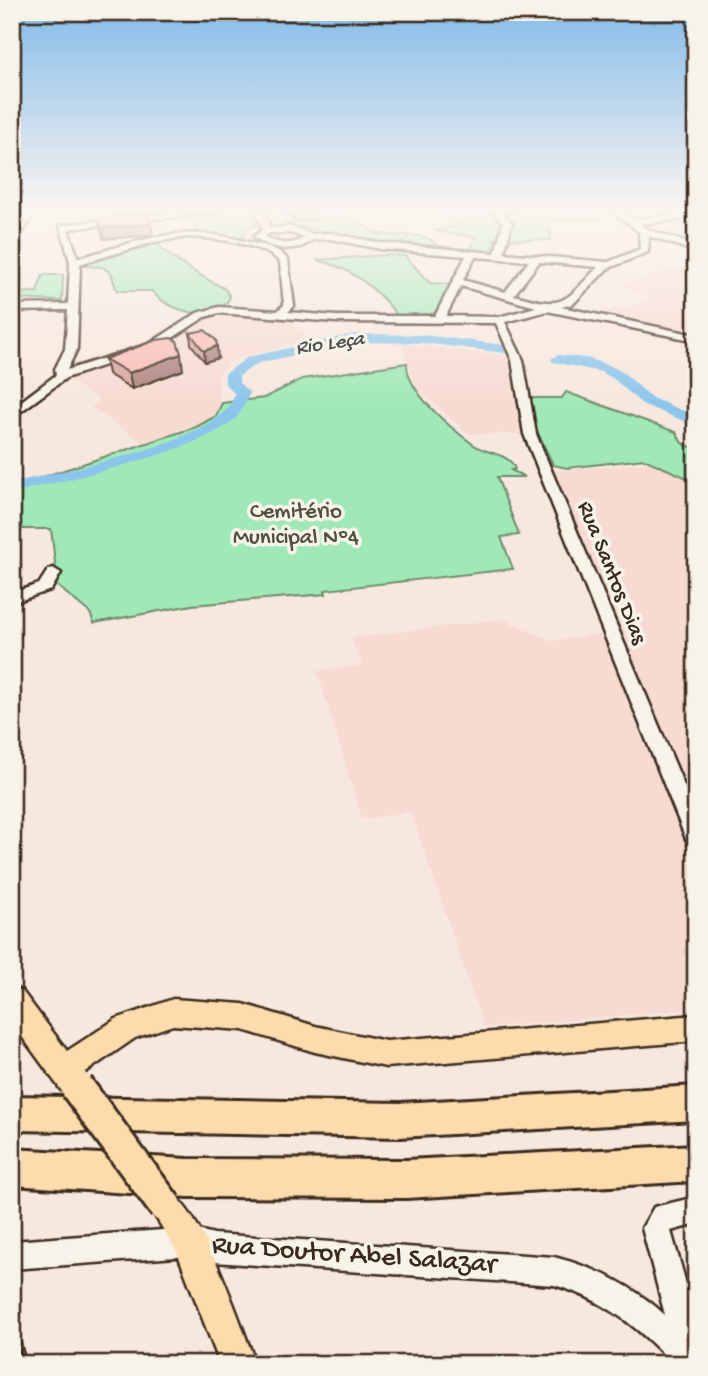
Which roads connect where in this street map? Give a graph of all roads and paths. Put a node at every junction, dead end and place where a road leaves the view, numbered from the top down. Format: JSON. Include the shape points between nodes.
{"nodes":[{"id":1,"x":74,"y":276,"type":"edge"},
{"id":2,"x":286,"y":276,"type":"edge"},
{"id":3,"x":462,"y":276,"type":"edge"},
{"id":4,"x":523,"y":276,"type":"edge"},
{"id":5,"x":596,"y":276,"type":"edge"},
{"id":6,"x":459,"y":282,"type":"junction"},
{"id":7,"x":507,"y":296,"type":"junction"},
{"id":8,"x":73,"y":307,"type":"junction"},
{"id":9,"x":12,"y":308,"type":"edge"},
{"id":10,"x":548,"y":308,"type":"junction"},
{"id":11,"x":280,"y":314,"type":"junction"},
{"id":12,"x":499,"y":320,"type":"junction"},
{"id":13,"x":438,"y":321,"type":"junction"},
{"id":14,"x":696,"y":338,"type":"edge"},
{"id":15,"x":62,"y":376,"type":"junction"},
{"id":16,"x":12,"y":414,"type":"edge"},
{"id":17,"x":52,"y":573,"type":"dead end"},
{"id":18,"x":12,"y":598,"type":"edge"},
{"id":19,"x":696,"y":839,"type":"edge"},
{"id":20,"x":12,"y":1000,"type":"edge"},
{"id":21,"x":696,"y":1028,"type":"edge"},
{"id":22,"x":70,"y":1079,"type":"junction"},
{"id":23,"x":696,"y":1103,"type":"edge"},
{"id":24,"x":12,"y":1113,"type":"edge"},
{"id":25,"x":696,"y":1163,"type":"edge"},
{"id":26,"x":12,"y":1167,"type":"edge"},
{"id":27,"x":696,"y":1210,"type":"edge"},
{"id":28,"x":190,"y":1242,"type":"junction"},
{"id":29,"x":12,"y":1255,"type":"edge"},
{"id":30,"x":673,"y":1343,"type":"junction"},
{"id":31,"x":238,"y":1364,"type":"edge"},
{"id":32,"x":694,"y":1364,"type":"edge"}],
"edges":[{"from":1,"to":8,"type":"street"},
{"from":2,"to":11,"type":"street","via":[[289,306]]},
{"from":3,"to":6,"type":"street"},
{"from":4,"to":7,"type":"street"},
{"from":5,"to":10,"type":"street","via":[[569,302]]},
{"from":6,"to":7,"type":"street"},
{"from":6,"to":13,"type":"street"},
{"from":7,"to":10,"type":"street"},
{"from":8,"to":9,"type":"street"},
{"from":8,"to":15,"type":"street","via":[[71,349]]},
{"from":10,"to":12,"type":"street"},
{"from":10,"to":14,"type":"street"},
{"from":11,"to":13,"type":"street"},
{"from":11,"to":15,"type":"street","via":[[229,309],[210,312],[153,346]]},
{"from":12,"to":13,"type":"street"},
{"from":12,"to":19,"type":"street","name":"Rua Santos Dias","via":[[520,369],[530,434]]},
{"from":15,"to":16,"type":"street"},
{"from":17,"to":18,"type":"street","via":[[45,587]]},
{"from":20,"to":22,"type":"main road"},
{"from":21,"to":22,"type":"main road","via":[[386,1054],[243,1017],[173,1012],[126,1028]]},
{"from":22,"to":28,"type":"main road","bridge":true},
{"from":23,"to":24,"type":"highway","via":[[400,1120]]},
{"from":25,"to":26,"type":"highway","via":[[406,1179],[188,1178]]},
{"from":27,"to":30,"type":"street","via":[[664,1217],[656,1228],[680,1315]]},
{"from":28,"to":29,"type":"street","name":"Rua Doutor Abel Salazar"},
{"from":28,"to":30,"type":"street","name":"Rua Doutor Abel Salazar","via":[[214,1248],[554,1271],[588,1279],[623,1297]]},
{"from":28,"to":31,"type":"main road"},
{"from":30,"to":32,"type":"street","name":"Rua Doutor Abel Salazar"}]}
